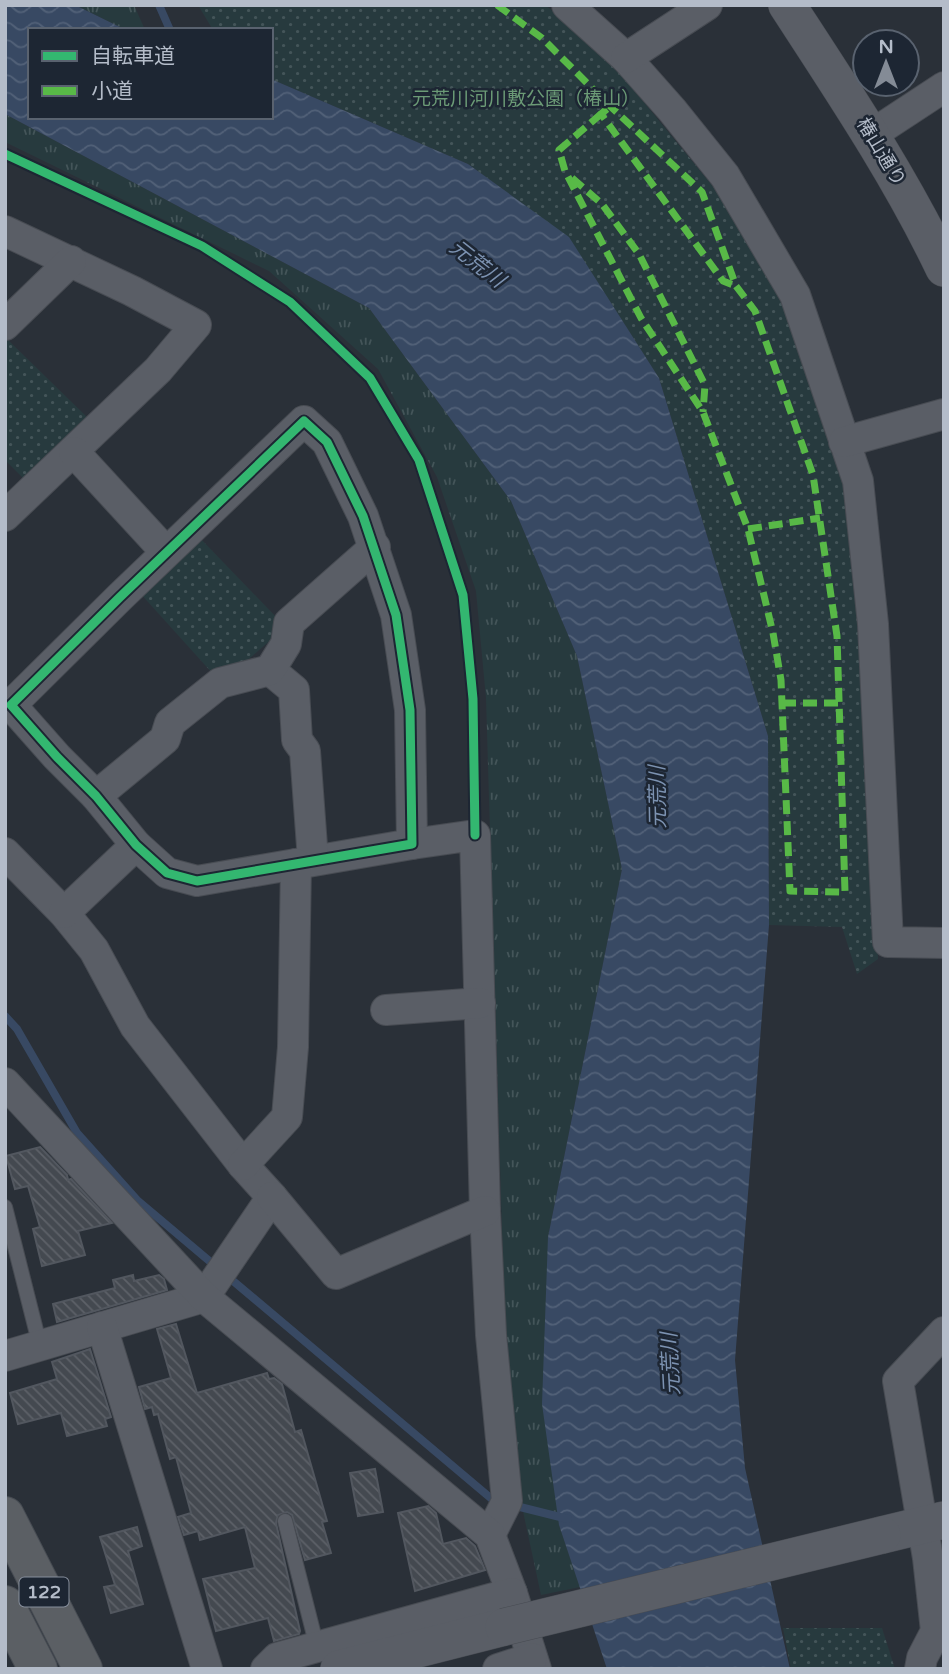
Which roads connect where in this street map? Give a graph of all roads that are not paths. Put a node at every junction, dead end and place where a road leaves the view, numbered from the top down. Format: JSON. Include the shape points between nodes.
{"nodes":[{"id":1,"x":567,"y":5,"type":"edge"},
{"id":2,"x":707,"y":5,"type":"edge"},
{"id":3,"x":787,"y":5,"type":"edge"},
{"id":4,"x":626,"y":58,"type":"junction"},
{"id":5,"x":944,"y":87,"type":"edge"},
{"id":6,"x":871,"y":135,"type":"junction"},
{"id":7,"x":5,"y":231,"type":"edge"},
{"id":8,"x":71,"y":261,"type":"junction"},
{"id":9,"x":944,"y":268,"type":"edge"},
{"id":10,"x":5,"y":325,"type":"edge"},
{"id":11,"x":944,"y":414,"type":"edge"},
{"id":12,"x":844,"y":442,"type":"junction"},
{"id":13,"x":74,"y":452,"type":"junction"},
{"id":14,"x":5,"y":516,"type":"edge"},
{"id":15,"x":374,"y":547,"type":"junction"},
{"id":16,"x":166,"y":552,"type":"junction"},
{"id":17,"x":270,"y":670,"type":"junction"},
{"id":18,"x":96,"y":796,"type":"junction"},
{"id":19,"x":412,"y":844,"type":"junction"},
{"id":20,"x":136,"y":845,"type":"junction"},
{"id":21,"x":5,"y":853,"type":"edge"},
{"id":22,"x":305,"y":862,"type":"junction"},
{"id":23,"x":64,"y":913,"type":"junction"},
{"id":24,"x":944,"y":943,"type":"edge"},
{"id":25,"x":480,"y":1003,"type":"junction"},
{"id":26,"x":386,"y":1010,"type":"dead end"},
{"id":27,"x":5,"y":1083,"type":"edge"},
{"id":28,"x":243,"y":1165,"type":"junction"},
{"id":29,"x":272,"y":1197,"type":"junction"},
{"id":30,"x":5,"y":1207,"type":"edge"},
{"id":31,"x":485,"y":1211,"type":"junction"},
{"id":32,"x":204,"y":1297,"type":"junction"},
{"id":33,"x":102,"y":1327,"type":"junction"},
{"id":34,"x":944,"y":1332,"type":"edge"},
{"id":35,"x":40,"y":1346,"type":"junction"},
{"id":36,"x":5,"y":1356,"type":"edge"},
{"id":37,"x":5,"y":1516,"type":"edge"},
{"id":38,"x":285,"y":1521,"type":"dead end"},
{"id":39,"x":933,"y":1522,"type":"edge"},
{"id":40,"x":490,"y":1535,"type":"junction"},
{"id":41,"x":5,"y":1605,"type":"edge"},
{"id":42,"x":508,"y":1610,"type":"junction"},
{"id":43,"x":940,"y":1631,"type":"edge"},
{"id":44,"x":328,"y":1658,"type":"edge"},
{"id":45,"x":534,"y":1664,"type":"edge"},
{"id":46,"x":38,"y":1669,"type":"edge"},
{"id":47,"x":83,"y":1669,"type":"edge"},
{"id":48,"x":207,"y":1669,"type":"edge"},
{"id":49,"x":266,"y":1669,"type":"edge"},
{"id":50,"x":498,"y":1669,"type":"edge"},
{"id":51,"x":920,"y":1669,"type":"edge"}],
"edges":[{"from":1,"to":4,"type":"street"},
{"from":2,"to":4,"type":"street"},
{"from":3,"to":6,"type":"street","name":"椿山通り"},
{"from":4,"to":12,"type":"street","via":[[725,176],[795,295]]},
{"from":5,"to":6,"type":"street"},
{"from":6,"to":9,"type":"street","name":"椿山通り"},
{"from":7,"to":8,"type":"street"},
{"from":8,"to":10,"type":"street"},
{"from":8,"to":13,"type":"street","via":[[196,325],[158,370]]},
{"from":11,"to":12,"type":"street"},
{"from":12,"to":24,"type":"street","via":[[858,481],[873,624],[888,942]]},
{"from":13,"to":14,"type":"street"},
{"from":13,"to":16,"type":"street"},
{"from":15,"to":16,"type":"street","via":[[327,442],[304,421]]},
{"from":15,"to":17,"type":"street","via":[[289,623],[286,644]]},
{"from":15,"to":19,"type":"street","via":[[396,615],[410,710]]},
{"from":16,"to":18,"type":"street","via":[[11,705]]},
{"from":17,"to":18,"type":"street","via":[[220,683],[170,723],[165,738]]},
{"from":17,"to":22,"type":"street","via":[[294,690],[297,740],[305,751]]},
{"from":18,"to":20,"type":"street"},
{"from":19,"to":22,"type":"street"},
{"from":19,"to":25,"type":"street","via":[[475,835]]},
{"from":20,"to":22,"type":"street","via":[[167,873],[197,881]]},
{"from":20,"to":23,"type":"street"},
{"from":21,"to":23,"type":"street"},
{"from":22,"to":28,"type":"street","via":[[287,1117]]},
{"from":23,"to":28,"type":"street","via":[[94,950],[135,1026]]},
{"from":25,"to":26,"type":"street"},
{"from":25,"to":31,"type":"street"},
{"from":27,"to":32,"type":"street"},
{"from":28,"to":29,"type":"street"},
{"from":29,"to":31,"type":"street","via":[[336,1274]]},
{"from":29,"to":32,"type":"street"},
{"from":30,"to":35,"type":"lane"},
{"from":31,"to":40,"type":"street","via":[[507,1501]]},
{"from":32,"to":33,"type":"street"},
{"from":32,"to":40,"type":"street"},
{"from":33,"to":35,"type":"street"},
{"from":33,"to":48,"type":"street"},
{"from":34,"to":39,"type":"street","via":[[898,1381]]},
{"from":35,"to":36,"type":"street"},
{"from":37,"to":47,"type":"highway","number":"122"},
{"from":38,"to":44,"type":"lane"},
{"from":39,"to":42,"type":"street","bridge":true},
{"from":39,"to":43,"type":"street"},
{"from":40,"to":42,"type":"street"},
{"from":41,"to":46,"type":"highway","number":"122"},
{"from":42,"to":44,"type":"street"},
{"from":42,"to":45,"type":"street"},
{"from":43,"to":51,"type":"street"},
{"from":44,"to":49,"type":"street","via":[[277,1658]]},
{"from":45,"to":50,"type":"street"}]}
